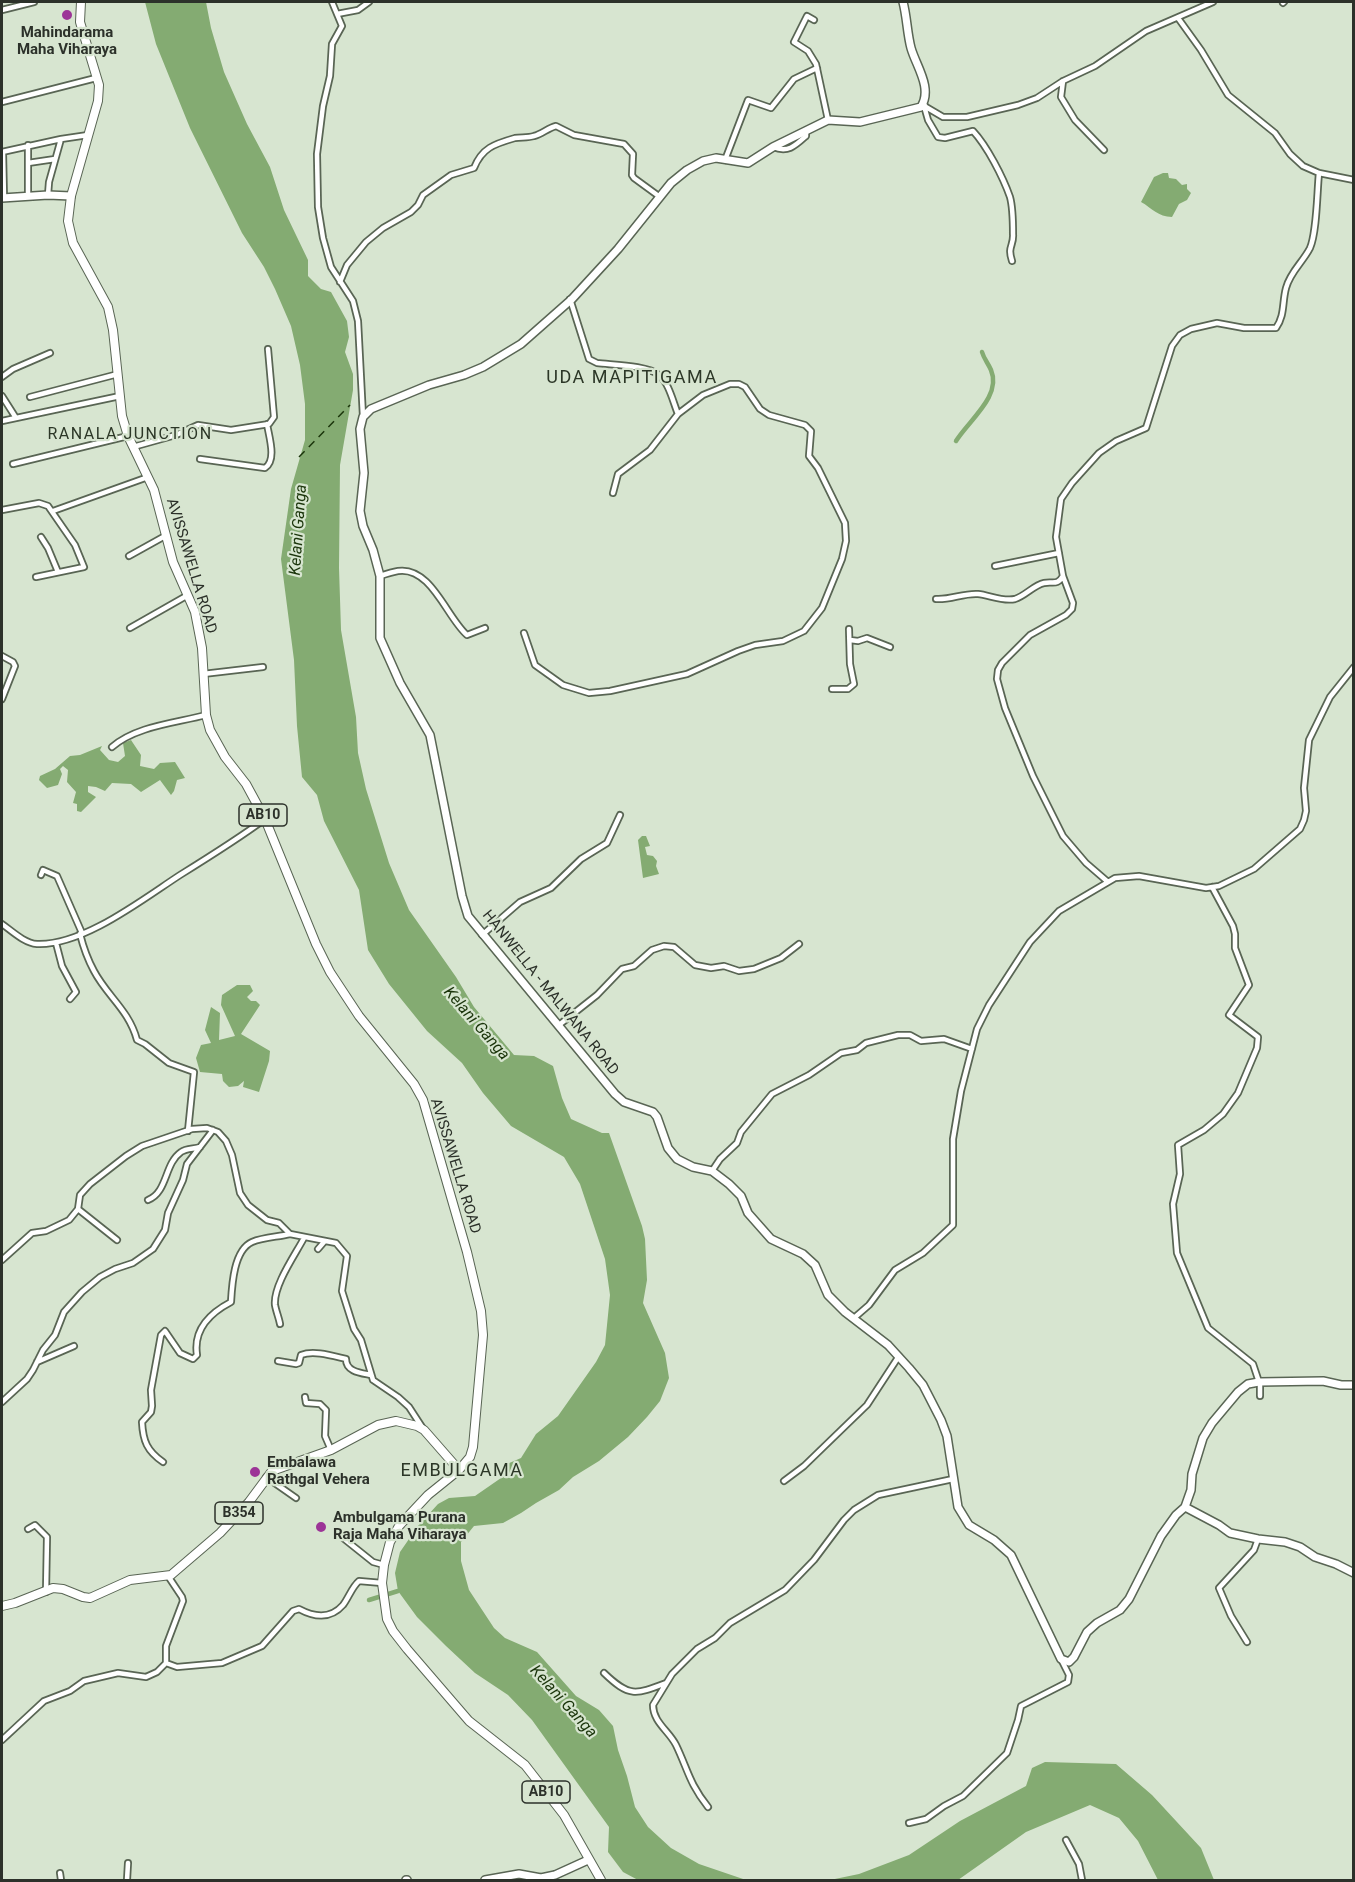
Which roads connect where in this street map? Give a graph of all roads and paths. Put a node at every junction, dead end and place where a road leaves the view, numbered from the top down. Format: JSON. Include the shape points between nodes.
{"nodes":[{"id":1,"x":34,"y":2,"type":"edge"},
{"id":2,"x":81,"y":2,"type":"edge"},
{"id":3,"x":332,"y":2,"type":"edge"},
{"id":4,"x":369,"y":2,"type":"edge"},
{"id":5,"x":903,"y":2,"type":"edge"},
{"id":6,"x":1213,"y":2,"type":"edge"},
{"id":7,"x":16,"y":4,"type":"edge"},
{"id":8,"x":2,"y":10,"type":"edge"},
{"id":9,"x":337,"y":14,"type":"junction"},
{"id":10,"x":1178,"y":18,"type":"junction"},
{"id":11,"x":814,"y":20,"type":"dead end"},
{"id":12,"x":817,"y":68,"type":"junction"},
{"id":13,"x":96,"y":78,"type":"junction"},
{"id":14,"x":1063,"y":81,"type":"junction"},
{"id":15,"x":2,"y":102,"type":"edge"},
{"id":16,"x":923,"y":103,"type":"junction"},
{"id":17,"x":828,"y":120,"type":"junction"},
{"id":18,"x":88,"y":135,"type":"junction"},
{"id":19,"x":61,"y":139,"type":"junction"},
{"id":20,"x":28,"y":145,"type":"junction"},
{"id":21,"x":1104,"y":150,"type":"dead end"},
{"id":22,"x":2,"y":152,"type":"edge"},
{"id":23,"x":56,"y":159,"type":"junction"},
{"id":24,"x":725,"y":160,"type":"junction"},
{"id":25,"x":28,"y":163,"type":"junction"},
{"id":26,"x":1319,"y":173,"type":"junction"},
{"id":27,"x":1353,"y":180,"type":"edge"},
{"id":28,"x":48,"y":195,"type":"junction"},
{"id":29,"x":28,"y":196,"type":"junction"},
{"id":30,"x":71,"y":196,"type":"junction"},
{"id":31,"x":660,"y":197,"type":"junction"},
{"id":32,"x":3,"y":198,"type":"edge"},
{"id":33,"x":1012,"y":261,"type":"dead end"},
{"id":34,"x":340,"y":282,"type":"junction"},
{"id":35,"x":570,"y":299,"type":"junction"},
{"id":36,"x":268,"y":349,"type":"dead end"},
{"id":37,"x":50,"y":353,"type":"dead end"},
{"id":38,"x":119,"y":374,"type":"junction"},
{"id":39,"x":2,"y":377,"type":"edge"},
{"id":40,"x":2,"y":396,"type":"edge"},
{"id":41,"x":120,"y":396,"type":"junction"},
{"id":42,"x":30,"y":397,"type":"dead end"},
{"id":43,"x":678,"y":414,"type":"junction"},
{"id":44,"x":363,"y":417,"type":"junction"},
{"id":45,"x":16,"y":418,"type":"junction"},
{"id":46,"x":2,"y":421,"type":"edge"},
{"id":47,"x":267,"y":424,"type":"junction"},
{"id":48,"x":128,"y":436,"type":"junction"},
{"id":49,"x":133,"y":447,"type":"junction"},
{"id":50,"x":200,"y":459,"type":"dead end"},
{"id":51,"x":13,"y":464,"type":"dead end"},
{"id":52,"x":148,"y":477,"type":"junction"},
{"id":53,"x":613,"y":493,"type":"dead end"},
{"id":54,"x":2,"y":510,"type":"edge"},
{"id":55,"x":53,"y":511,"type":"junction"},
{"id":56,"x":165,"y":536,"type":"junction"},
{"id":57,"x":41,"y":537,"type":"dead end"},
{"id":58,"x":1059,"y":553,"type":"junction"},
{"id":59,"x":129,"y":556,"type":"dead end"},
{"id":60,"x":995,"y":566,"type":"dead end"},
{"id":61,"x":58,"y":572,"type":"junction"},
{"id":62,"x":380,"y":576,"type":"junction"},
{"id":63,"x":1063,"y":576,"type":"junction"},
{"id":64,"x":36,"y":578,"type":"dead end"},
{"id":65,"x":188,"y":595,"type":"junction"},
{"id":66,"x":936,"y":599,"type":"dead end"},
{"id":67,"x":130,"y":628,"type":"dead end"},
{"id":68,"x":485,"y":628,"type":"dead end"},
{"id":69,"x":849,"y":629,"type":"dead end"},
{"id":70,"x":524,"y":633,"type":"dead end"},
{"id":71,"x":850,"y":640,"type":"junction"},
{"id":72,"x":890,"y":647,"type":"dead end"},
{"id":73,"x":2,"y":656,"type":"edge"},
{"id":74,"x":262,"y":667,"type":"dead end"},
{"id":75,"x":1353,"y":667,"type":"edge"},
{"id":76,"x":203,"y":674,"type":"junction"},
{"id":77,"x":832,"y":689,"type":"dead end"},
{"id":78,"x":2,"y":699,"type":"edge"},
{"id":79,"x":206,"y":715,"type":"junction"},
{"id":80,"x":112,"y":747,"type":"dead end"},
{"id":81,"x":620,"y":815,"type":"dead end"},
{"id":82,"x":265,"y":819,"type":"junction"},
{"id":83,"x":41,"y":875,"type":"dead end"},
{"id":84,"x":1108,"y":882,"type":"junction"},
{"id":85,"x":1212,"y":887,"type":"junction"},
{"id":86,"x":2,"y":924,"type":"edge"},
{"id":87,"x":81,"y":934,"type":"junction"},
{"id":88,"x":482,"y":935,"type":"junction"},
{"id":89,"x":56,"y":943,"type":"junction"},
{"id":90,"x":800,"y":944,"type":"dead end"},
{"id":91,"x":70,"y":999,"type":"dead end"},
{"id":92,"x":559,"y":1025,"type":"junction"},
{"id":93,"x":972,"y":1049,"type":"junction"},
{"id":94,"x":213,"y":1130,"type":"junction"},
{"id":95,"x":188,"y":1131,"type":"junction"},
{"id":96,"x":200,"y":1147,"type":"junction"},
{"id":97,"x":712,"y":1171,"type":"junction"},
{"id":98,"x":148,"y":1200,"type":"dead end"},
{"id":99,"x":78,"y":1209,"type":"junction"},
{"id":100,"x":290,"y":1234,"type":"junction"},
{"id":101,"x":304,"y":1238,"type":"junction"},
{"id":102,"x":117,"y":1240,"type":"dead end"},
{"id":103,"x":324,"y":1242,"type":"junction"},
{"id":104,"x":318,"y":1249,"type":"dead end"},
{"id":105,"x":2,"y":1260,"type":"edge"},
{"id":106,"x":854,"y":1318,"type":"junction"},
{"id":107,"x":280,"y":1324,"type":"dead end"},
{"id":108,"x":74,"y":1346,"type":"dead end"},
{"id":109,"x":899,"y":1356,"type":"junction"},
{"id":110,"x":278,"y":1361,"type":"dead end"},
{"id":111,"x":37,"y":1362,"type":"junction"},
{"id":112,"x":371,"y":1375,"type":"junction"},
{"id":113,"x":1259,"y":1382,"type":"junction"},
{"id":114,"x":1353,"y":1384,"type":"edge"},
{"id":115,"x":1260,"y":1396,"type":"dead end"},
{"id":116,"x":305,"y":1397,"type":"dead end"},
{"id":117,"x":2,"y":1402,"type":"edge"},
{"id":118,"x":424,"y":1430,"type":"junction"},
{"id":119,"x":332,"y":1450,"type":"junction"},
{"id":120,"x":163,"y":1462,"type":"dead end"},
{"id":121,"x":459,"y":1470,"type":"junction"},
{"id":122,"x":266,"y":1477,"type":"junction"},
{"id":123,"x":953,"y":1479,"type":"junction"},
{"id":124,"x":784,"y":1481,"type":"dead end"},
{"id":125,"x":296,"y":1498,"type":"dead end"},
{"id":126,"x":1185,"y":1507,"type":"junction"},
{"id":127,"x":28,"y":1529,"type":"dead end"},
{"id":128,"x":343,"y":1538,"type":"dead end"},
{"id":129,"x":1258,"y":1539,"type":"junction"},
{"id":130,"x":384,"y":1565,"type":"junction"},
{"id":131,"x":1353,"y":1573,"type":"edge"},
{"id":132,"x":168,"y":1576,"type":"junction"},
{"id":133,"x":383,"y":1587,"type":"junction"},
{"id":134,"x":46,"y":1592,"type":"junction"},
{"id":135,"x":2,"y":1606,"type":"edge"},
{"id":136,"x":1247,"y":1642,"type":"dead end"},
{"id":137,"x":1061,"y":1659,"type":"junction"},
{"id":138,"x":166,"y":1663,"type":"junction"},
{"id":139,"x":604,"y":1673,"type":"dead end"},
{"id":140,"x":666,"y":1683,"type":"junction"},
{"id":141,"x":2,"y":1740,"type":"edge"},
{"id":142,"x":708,"y":1807,"type":"dead end"},
{"id":143,"x":909,"y":1823,"type":"dead end"},
{"id":144,"x":1066,"y":1839,"type":"dead end"},
{"id":145,"x":588,"y":1860,"type":"junction"},
{"id":146,"x":128,"y":1863,"type":"dead end"},
{"id":147,"x":60,"y":1873,"type":"dead end"},
{"id":148,"x":541,"y":1879,"type":"edge"},
{"id":149,"x":61,"y":1881,"type":"edge"},
{"id":150,"x":127,"y":1881,"type":"edge"},
{"id":151,"x":485,"y":1881,"type":"edge"},
{"id":152,"x":601,"y":1881,"type":"edge"},
{"id":153,"x":1082,"y":1881,"type":"edge"}],
"edges":[{"from":1,"to":7,"type":"street"},
{"from":2,"to":13,"type":"main road","name":"AVISSAWELLA ROAD","number":"AB10","via":[[80,22]]},
{"from":3,"to":9,"type":"street"},
{"from":4,"to":9,"type":"street","via":[[358,10]]},
{"from":5,"to":16,"type":"street","via":[[911,48],[922,75]]},
{"from":6,"to":10,"type":"street"},
{"from":7,"to":8,"type":"street"},
{"from":9,"to":34,"type":"street","via":[[342,26],[332,44],[317,154],[323,238]]},
{"from":10,"to":14,"type":"street","via":[[1146,31],[1095,66]]},
{"from":10,"to":26,"type":"street","via":[[1228,95],[1275,133],[1303,166]]},
{"from":11,"to":12,"type":"street","via":[[807,16],[794,42],[808,51]]},
{"from":12,"to":17,"type":"street"},
{"from":12,"to":24,"type":"street","via":[[794,79],[771,108],[748,100]]},
{"from":13,"to":15,"type":"street"},
{"from":13,"to":18,"type":"main road","name":"AVISSAWELLA ROAD","number":"AB10","via":[[98,100]]},
{"from":14,"to":16,"type":"street","via":[[1037,98],[967,117],[943,117]]},
{"from":14,"to":21,"type":"street","via":[[1061,97],[1075,120]]},
{"from":16,"to":17,"type":"street","via":[[912,110],[860,122]]},
{"from":16,"to":33,"type":"street","via":[[938,137],[973,131],[992,161],[1010,196]]},
{"from":17,"to":24,"type":"street","via":[[748,164]]},
{"from":18,"to":19,"type":"street"},
{"from":18,"to":30,"type":"main road","name":"AVISSAWELLA ROAD","number":"AB10"},
{"from":19,"to":20,"type":"street"},
{"from":19,"to":23,"type":"street"},
{"from":20,"to":22,"type":"street"},
{"from":20,"to":25,"type":"street"},
{"from":22,"to":32,"type":"street"},
{"from":23,"to":25,"type":"street"},
{"from":23,"to":28,"type":"street"},
{"from":24,"to":31,"type":"street","via":[[703,161],[687,170]]},
{"from":25,"to":29,"type":"street"},
{"from":26,"to":27,"type":"street"},
{"from":26,"to":58,"type":"street","via":[[1310,248],[1286,287],[1282,319],[1276,328],[1217,323],[1180,335],[1172,346],[1146,428],[1099,453],[1061,499],[1056,537]]},
{"from":28,"to":29,"type":"street"},
{"from":28,"to":30,"type":"street"},
{"from":29,"to":32,"type":"street"},
{"from":30,"to":38,"type":"main road","name":"AVISSAWELLA ROAD","number":"AB10","via":[[69,221],[73,243],[108,307]]},
{"from":31,"to":34,"type":"street","via":[[634,178],[633,154],[624,144],[551,127],[535,136],[490,147],[482,152],[474,168],[451,175],[434,186],[411,212],[366,243],[347,265]]},
{"from":31,"to":35,"type":"street"},
{"from":34,"to":44,"type":"street","via":[[358,321]]},
{"from":35,"to":43,"type":"street","via":[[589,359],[659,375]]},
{"from":35,"to":44,"type":"street","via":[[521,344],[483,367],[370,409]]},
{"from":36,"to":47,"type":"street","via":[[274,417]]},
{"from":37,"to":39,"type":"street"},
{"from":38,"to":41,"type":"main road","name":"AVISSAWELLA ROAD","number":"AB10"},
{"from":38,"to":42,"type":"street"},
{"from":40,"to":45,"type":"street"},
{"from":41,"to":45,"type":"street"},
{"from":41,"to":48,"type":"main road","name":"AVISSAWELLA ROAD","number":"AB10"},
{"from":43,"to":53,"type":"street","via":[[650,450],[618,474]]},
{"from":43,"to":70,"type":"street","via":[[703,395],[740,384],[760,410],[805,424],[811,430],[809,456],[845,523],[846,541],[842,559],[813,622],[783,641],[755,645],[687,674],[589,693],[563,685],[535,665]]},
{"from":44,"to":62,"type":"street","name":"HANWELLA - MALWANA ROAD","via":[[360,511]]},
{"from":45,"to":46,"type":"street"},
{"from":47,"to":49,"type":"street","via":[[231,430],[198,424],[176,435]]},
{"from":47,"to":50,"type":"street","via":[[269,466]]},
{"from":48,"to":49,"type":"main road","name":"AVISSAWELLA ROAD","number":"AB10"},
{"from":48,"to":51,"type":"street"},
{"from":49,"to":52,"type":"main road","name":"AVISSAWELLA ROAD","number":"AB10"},
{"from":52,"to":55,"type":"street"},
{"from":52,"to":56,"type":"main road","name":"AVISSAWELLA ROAD","number":"AB10"},
{"from":54,"to":55,"type":"street","via":[[39,503]]},
{"from":55,"to":61,"type":"street","via":[[84,567]]},
{"from":56,"to":59,"type":"street"},
{"from":56,"to":65,"type":"main road","name":"AVISSAWELLA ROAD","number":"AB10"},
{"from":57,"to":61,"type":"street"},
{"from":58,"to":60,"type":"street"},
{"from":58,"to":63,"type":"street"},
{"from":61,"to":64,"type":"street"},
{"from":62,"to":68,"type":"street","via":[[400,570],[411,572],[436,590],[467,635]]},
{"from":62,"to":88,"type":"street","name":"HANWELLA - MALWANA ROAD","via":[[380,638],[430,735],[462,896],[468,915]]},
{"from":63,"to":66,"type":"street","via":[[1056,584],[1042,583],[1014,599],[979,594]]},
{"from":63,"to":84,"type":"street","via":[[1072,609],[1030,635],[1002,663],[997,679],[1033,776],[1064,836]]},
{"from":65,"to":67,"type":"street"},
{"from":65,"to":76,"type":"main road","name":"AVISSAWELLA ROAD","number":"AB10","via":[[199,629]]},
{"from":69,"to":71,"type":"street"},
{"from":71,"to":72,"type":"street","via":[[867,638]]},
{"from":71,"to":77,"type":"street","via":[[854,684]]},
{"from":73,"to":78,"type":"street","via":[[15,666]]},
{"from":74,"to":76,"type":"street"},
{"from":75,"to":85,"type":"street","via":[[1330,697],[1309,740],[1306,811],[1300,829],[1254,869]]},
{"from":76,"to":79,"type":"main road","name":"AVISSAWELLA ROAD","number":"AB10"},
{"from":79,"to":80,"type":"street","via":[[139,732]]},
{"from":79,"to":82,"type":"main road","name":"AVISSAWELLA ROAD","number":"AB10","via":[[214,740],[246,784]]},
{"from":81,"to":88,"type":"street","via":[[607,843],[581,859],[551,888],[520,902]]},
{"from":82,"to":87,"type":"street","via":[[128,910]]},
{"from":82,"to":121,"type":"main road","name":"AVISSAWELLA ROAD","number":"AB10","via":[[330,972],[359,1016],[414,1084],[430,1119],[467,1252],[483,1335],[473,1447]]},
{"from":83,"to":87,"type":"street","via":[[43,870],[57,876]]},
{"from":84,"to":85,"type":"street","via":[[1139,876]]},
{"from":84,"to":93,"type":"street","via":[[1059,911],[1030,942],[989,1005]]},
{"from":85,"to":113,"type":"street","via":[[1233,926],[1235,948],[1249,985],[1229,1015],[1258,1037],[1257,1048],[1238,1093],[1223,1114],[1178,1145],[1180,1174],[1173,1204],[1177,1253],[1208,1328],[1253,1364]]},
{"from":86,"to":89,"type":"street","via":[[34,944]]},
{"from":87,"to":89,"type":"street"},
{"from":87,"to":95,"type":"street","via":[[94,972],[128,1018],[137,1040],[169,1063],[194,1072]]},
{"from":88,"to":92,"type":"street","name":"HANWELLA - MALWANA ROAD"},
{"from":89,"to":91,"type":"street","via":[[62,966],[76,992]]},
{"from":90,"to":92,"type":"street","via":[[781,958],[739,971],[695,965],[675,947],[652,950],[634,966],[622,969]]},
{"from":92,"to":97,"type":"street","name":"HANWELLA - MALWANA ROAD","via":[[615,1094],[624,1102],[653,1112],[668,1148],[677,1159]]},
{"from":93,"to":97,"type":"street","via":[[944,1039],[921,1041],[910,1035],[898,1035],[841,1053],[772,1094]]},
{"from":93,"to":106,"type":"street","via":[[953,1139],[953,1225],[924,1253],[895,1270]]},
{"from":94,"to":95,"type":"street"},
{"from":94,"to":96,"type":"street"},
{"from":94,"to":100,"type":"street","via":[[226,1141],[240,1193],[248,1205],[267,1220],[279,1222]]},
{"from":95,"to":99,"type":"street","via":[[142,1146],[126,1156],[80,1195]]},
{"from":96,"to":98,"type":"street","via":[[180,1152],[160,1191]]},
{"from":96,"to":111,"type":"street","via":[[187,1164],[165,1230],[153,1250],[100,1277],[82,1292],[64,1312],[55,1335]]},
{"from":97,"to":106,"type":"street","name":"HANWELLA - MALWANA ROAD","via":[[741,1196],[748,1213],[771,1239],[803,1254],[815,1265],[828,1295]]},
{"from":99,"to":102,"type":"street"},
{"from":99,"to":105,"type":"street","via":[[69,1221],[32,1233]]},
{"from":100,"to":101,"type":"street"},
{"from":100,"to":120,"type":"street","via":[[246,1246],[233,1271],[231,1302],[217,1309],[200,1330],[194,1359],[180,1353],[165,1331],[161,1335],[151,1412],[142,1422],[142,1438],[152,1454]]},
{"from":101,"to":103,"type":"street"},
{"from":101,"to":107,"type":"street","via":[[276,1294]]},
{"from":103,"to":104,"type":"street"},
{"from":103,"to":112,"type":"street","via":[[336,1243],[347,1256],[342,1291]]},
{"from":106,"to":109,"type":"street","name":"HANWELLA - MALWANA ROAD"},
{"from":108,"to":111,"type":"street"},
{"from":109,"to":123,"type":"street","name":"HANWELLA - MALWANA ROAD","via":[[942,1420]]},
{"from":109,"to":124,"type":"street","via":[[867,1405]]},
{"from":110,"to":112,"type":"street","via":[[296,1364],[301,1354],[324,1354],[346,1359],[350,1369]]},
{"from":111,"to":117,"type":"street","via":[[27,1379]]},
{"from":112,"to":118,"type":"street","via":[[409,1407]]},
{"from":113,"to":114,"type":"street"},
{"from":113,"to":115,"type":"street"},
{"from":113,"to":126,"type":"street","via":[[1238,1392],[1203,1438]]},
{"from":116,"to":119,"type":"street","via":[[306,1403],[320,1404],[326,1410],[325,1436]]},
{"from":118,"to":119,"type":"main road","via":[[388,1422]]},
{"from":118,"to":121,"type":"main road"},
{"from":119,"to":122,"type":"main road","via":[[278,1468]]},
{"from":121,"to":130,"type":"main road","name":"AVISSAWELLA ROAD","number":"AB10","via":[[399,1526]]},
{"from":122,"to":125,"type":"street"},
{"from":122,"to":132,"type":"main road","number":"B354","via":[[220,1533]]},
{"from":123,"to":137,"type":"street","name":"HANWELLA - MALWANA ROAD","via":[[958,1507],[969,1526],[1011,1555]]},
{"from":123,"to":140,"type":"street","via":[[878,1495],[854,1510],[785,1590],[730,1623]]},
{"from":126,"to":129,"type":"street","via":[[1230,1533]]},
{"from":126,"to":137,"type":"street","via":[[1161,1536],[1125,1605],[1087,1632],[1069,1662]]},
{"from":127,"to":134,"type":"street","via":[[35,1525],[47,1537]]},
{"from":128,"to":130,"type":"street","via":[[373,1562]]},
{"from":129,"to":131,"type":"street","via":[[1300,1547]]},
{"from":129,"to":136,"type":"street","via":[[1254,1550],[1219,1588]]},
{"from":130,"to":133,"type":"main road","name":"AVISSAWELLA ROAD","number":"AB10"},
{"from":132,"to":134,"type":"main road","number":"B354","via":[[130,1580],[90,1598],[58,1588]]},
{"from":132,"to":138,"type":"street","via":[[183,1601],[166,1646]]},
{"from":133,"to":138,"type":"street","via":[[359,1581],[332,1614],[311,1616],[299,1609],[293,1611],[262,1646],[222,1663],[177,1667]]},
{"from":133,"to":145,"type":"main road","name":"AVISSAWELLA ROAD","number":"AB10","via":[[386,1614],[406,1649],[469,1721],[525,1765],[564,1815]]},
{"from":134,"to":135,"type":"main road","number":"B354"},
{"from":137,"to":143,"type":"street","via":[[1068,1682],[1021,1706],[1007,1753],[963,1796],[926,1818]]},
{"from":138,"to":141,"type":"street","via":[[146,1677],[118,1673],[84,1681],[44,1701]]},
{"from":139,"to":140,"type":"street","via":[[630,1693],[642,1693]]},
{"from":140,"to":142,"type":"street","via":[[652,1705],[653,1711],[675,1743],[694,1790]]},
{"from":144,"to":153,"type":"street","via":[[1079,1864]]},
{"from":145,"to":148,"type":"street"},
{"from":145,"to":152,"type":"main road","name":"AVISSAWELLA ROAD","number":"AB10"},
{"from":146,"to":150,"type":"street"},
{"from":147,"to":149,"type":"street"},
{"from":148,"to":151,"type":"street","via":[[519,1874]]}]}
